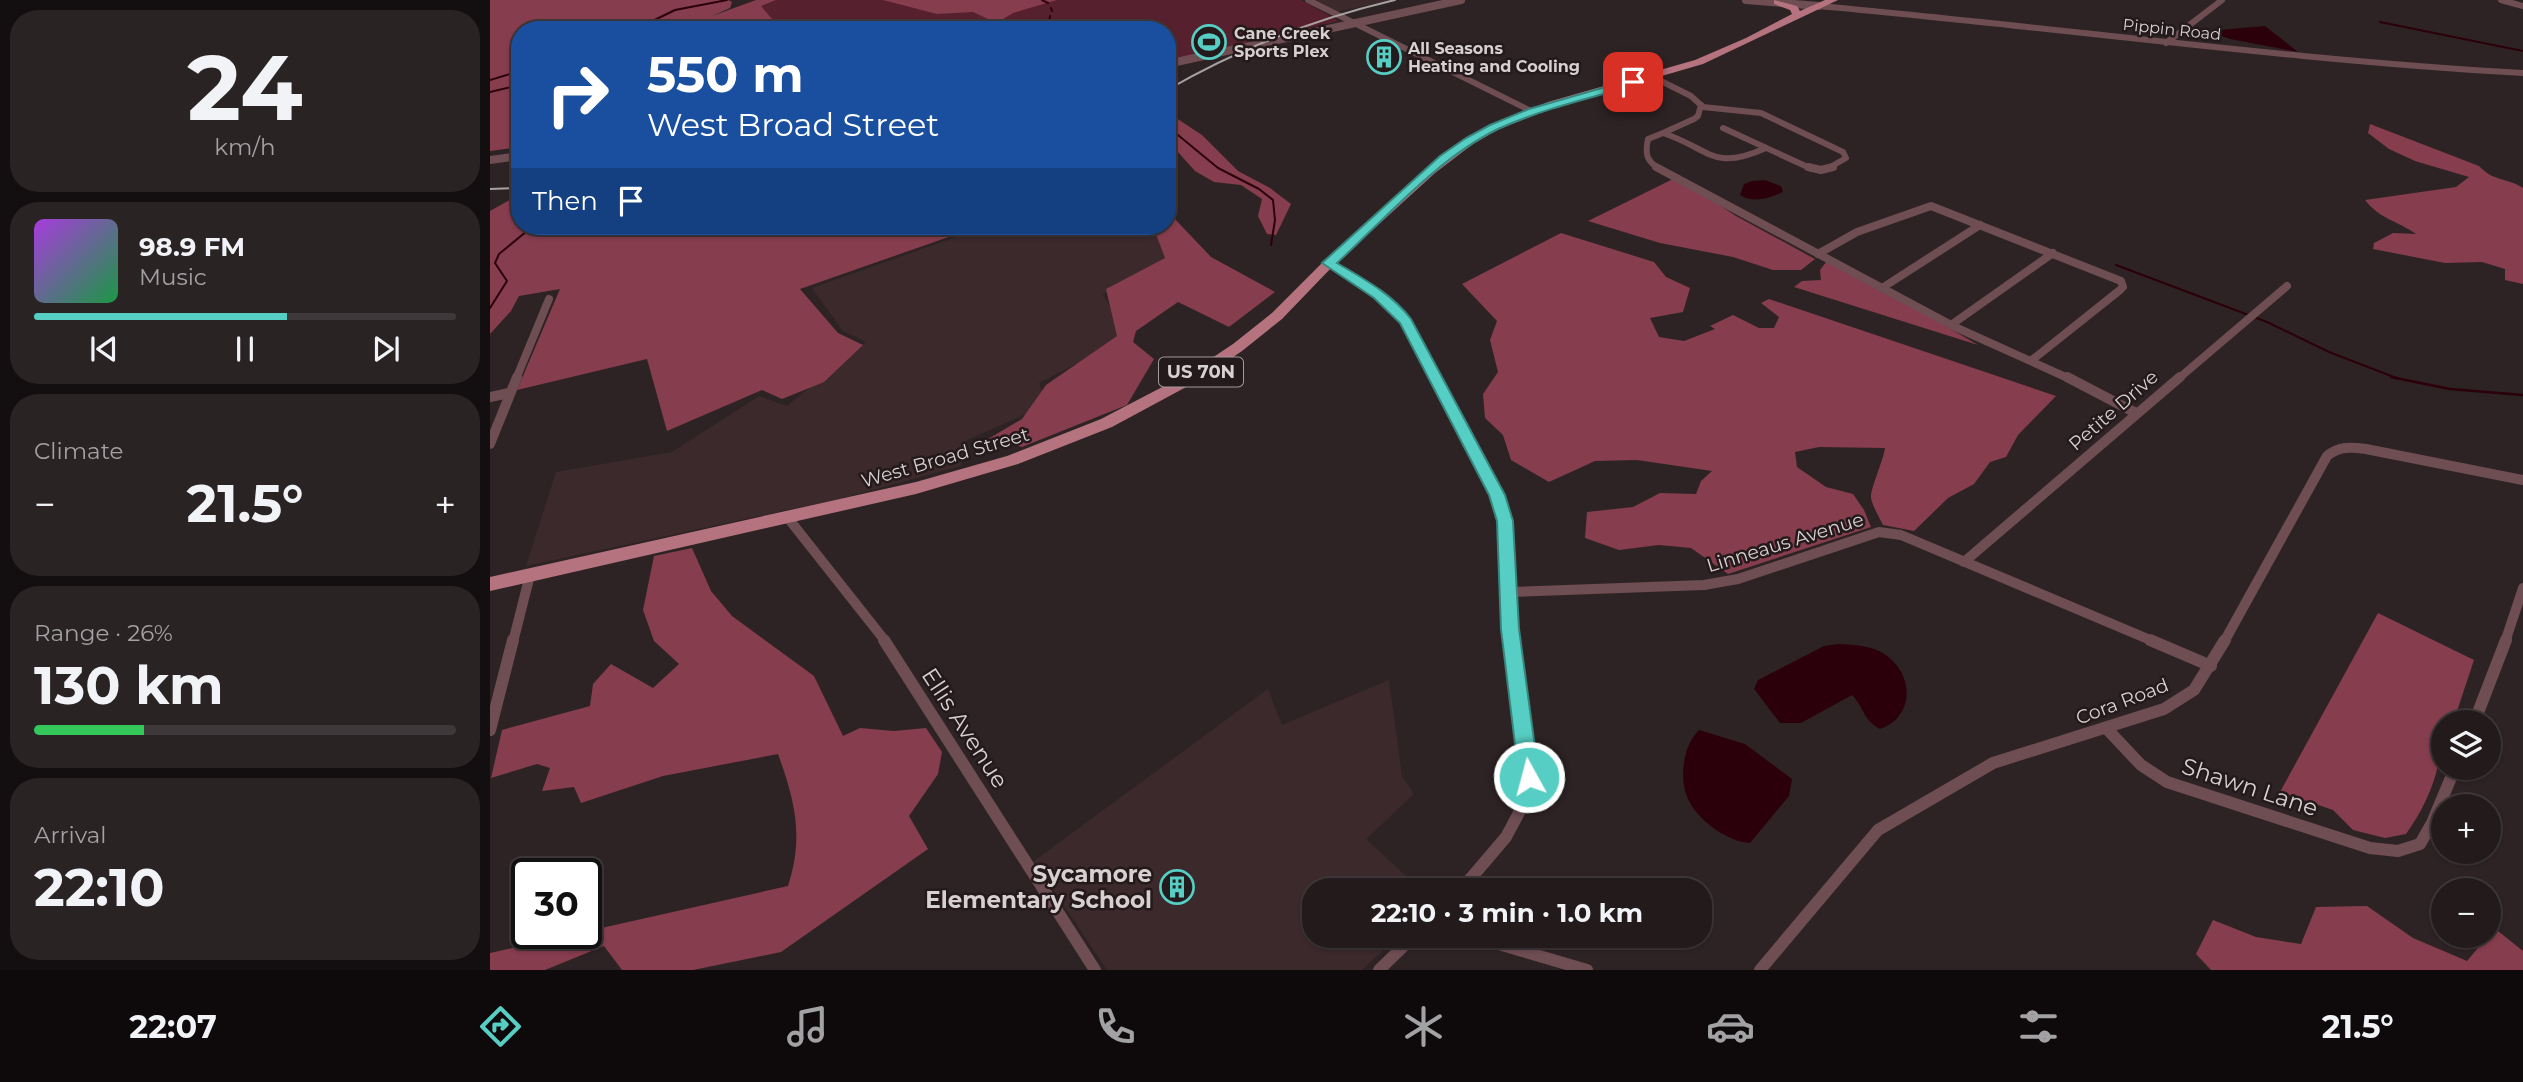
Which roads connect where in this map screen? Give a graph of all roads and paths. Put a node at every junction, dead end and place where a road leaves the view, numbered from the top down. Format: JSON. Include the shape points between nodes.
{"nodes":[{"id":1,"x":1308,"y":0,"type":"edge"},
{"id":2,"x":1461,"y":0,"type":"edge"},
{"id":3,"x":1746,"y":0,"type":"edge"},
{"id":4,"x":1833,"y":0,"type":"edge"},
{"id":5,"x":2222,"y":0,"type":"edge"},
{"id":6,"x":2501,"y":0,"type":"edge"},
{"id":7,"x":1777,"y":2,"type":"junction"},
{"id":8,"x":1819,"y":6,"type":"junction"},
{"id":9,"x":2523,"y":6,"type":"edge"},
{"id":10,"x":1793,"y":18,"type":"junction"},
{"id":11,"x":1353,"y":24,"type":"junction"},
{"id":12,"x":2166,"y":43,"type":"junction"},
{"id":13,"x":1176,"y":62,"type":"edge"},
{"id":14,"x":2523,"y":72,"type":"edge"},
{"id":15,"x":1653,"y":77,"type":"junction"},
{"id":16,"x":1701,"y":105,"type":"junction"},
{"id":17,"x":1532,"y":111,"type":"junction"},
{"id":18,"x":1723,"y":128,"type":"dead end"},
{"id":19,"x":1663,"y":132,"type":"junction"},
{"id":20,"x":1766,"y":148,"type":"junction"},
{"id":21,"x":511,"y":157,"type":"edge"},
{"id":22,"x":490,"y":160,"type":"edge"},
{"id":23,"x":1980,"y":225,"type":"junction"},
{"id":24,"x":2053,"y":253,"type":"junction"},
{"id":25,"x":1818,"y":254,"type":"junction"},
{"id":26,"x":1329,"y":263,"type":"junction"},
{"id":27,"x":2287,"y":286,"type":"dead end"},
{"id":28,"x":1882,"y":288,"type":"junction"},
{"id":29,"x":549,"y":299,"type":"dead end"},
{"id":30,"x":1951,"y":325,"type":"junction"},
{"id":31,"x":2032,"y":360,"type":"junction"},
{"id":32,"x":509,"y":393,"type":"junction"},
{"id":33,"x":490,"y":397,"type":"edge"},
{"id":34,"x":2136,"y":413,"type":"junction"},
{"id":35,"x":490,"y":444,"type":"edge"},
{"id":36,"x":2523,"y":480,"type":"edge"},
{"id":37,"x":788,"y":518,"type":"junction"},
{"id":38,"x":1964,"y":562,"type":"junction"},
{"id":39,"x":530,"y":575,"type":"junction"},
{"id":40,"x":490,"y":584,"type":"edge"},
{"id":41,"x":2523,"y":588,"type":"edge"},
{"id":42,"x":1510,"y":592,"type":"junction"},
{"id":43,"x":2211,"y":666,"type":"junction"},
{"id":44,"x":2479,"y":710,"type":"edge"},
{"id":45,"x":2107,"y":729,"type":"junction"},
{"id":46,"x":490,"y":730,"type":"edge"},
{"id":47,"x":2450,"y":780,"type":"edge"},
{"id":48,"x":1472,"y":878,"type":"edge"},
{"id":49,"x":1402,"y":948,"type":"edge"},
{"id":50,"x":1512,"y":948,"type":"edge"},
{"id":51,"x":1095,"y":970,"type":"edge"},
{"id":52,"x":1379,"y":970,"type":"edge"},
{"id":53,"x":1587,"y":970,"type":"edge"},
{"id":54,"x":1760,"y":970,"type":"edge"}],
"edges":[{"from":1,"to":11,"type":"street"},
{"from":2,"to":11,"type":"street"},
{"from":3,"to":7,"type":"street"},
{"from":4,"to":8,"type":"main road","name":"West Broad Street","number":"US 70N"},
{"from":5,"to":12,"type":"street"},
{"from":6,"to":9,"type":"street"},
{"from":7,"to":8,"type":"street"},
{"from":7,"to":10,"type":"main road","via":[[1794,8]]},
{"from":8,"to":10,"type":"main road","name":"West Broad Street","number":"US 70N"},
{"from":8,"to":12,"type":"street","name":"Pippin Road"},
{"from":10,"to":15,"type":"main road","name":"West Broad Street","number":"US 70N","via":[[1728,50]]},
{"from":11,"to":13,"type":"street"},
{"from":11,"to":17,"type":"street"},
{"from":12,"to":14,"type":"street","name":"Pippin Road","via":[[2382,65]]},
{"from":15,"to":16,"type":"street"},
{"from":15,"to":17,"type":"main road","name":"West Broad Street","number":"US 70N"},
{"from":16,"to":19,"type":"street","via":[[1694,119]]},
{"from":16,"to":20,"type":"street","via":[[1762,113],[1843,152],[1846,158],[1837,166],[1819,170]]},
{"from":17,"to":26,"type":"main road","name":"West Broad Street","number":"US 70N","via":[[1494,127],[1444,159]]},
{"from":18,"to":20,"type":"street"},
{"from":19,"to":20,"type":"street","via":[[1720,160],[1738,160]]},
{"from":19,"to":25,"type":"street","via":[[1645,145],[1650,163]]},
{"from":21,"to":22,"type":"street"},
{"from":23,"to":24,"type":"street"},
{"from":23,"to":25,"type":"street","via":[[1926,206],[1857,232]]},
{"from":23,"to":28,"type":"street"},
{"from":24,"to":30,"type":"street"},
{"from":24,"to":31,"type":"street","via":[[2116,277],[2123,286]]},
{"from":25,"to":28,"type":"street"},
{"from":26,"to":37,"type":"main road","name":"West Broad Street","number":"US 70N","via":[[1246,342],[1162,395],[1115,418],[1066,441],[970,474]]},
{"from":26,"to":42,"type":"street","via":[[1396,309],[1415,338],[1497,495],[1505,521]]},
{"from":27,"to":34,"type":"street","name":"Petite Drive"},
{"from":28,"to":30,"type":"street"},
{"from":29,"to":32,"type":"street"},
{"from":30,"to":31,"type":"street"},
{"from":31,"to":34,"type":"street"},
{"from":32,"to":33,"type":"street"},
{"from":32,"to":35,"type":"street"},
{"from":34,"to":38,"type":"street","name":"Petite Drive"},
{"from":36,"to":43,"type":"street","name":"Cora Road","via":[[2366,449],[2334,449]]},
{"from":37,"to":39,"type":"main road","name":"West Broad Street","number":"US 70N"},
{"from":37,"to":51,"type":"street","name":"Ellis Avenue","via":[[887,644]]},
{"from":38,"to":42,"type":"street","name":"Linneaus Avenue","via":[[1901,535],[1877,532],[1738,579],[1704,585]]},
{"from":38,"to":43,"type":"street","name":"Linneaus Avenue"},
{"from":39,"to":40,"type":"main road","name":"West Broad Street","number":"US 70N"},
{"from":39,"to":46,"type":"street"},
{"from":41,"to":44,"type":"street"},
{"from":42,"to":48,"type":"street","via":[[1510,629],[1529,777],[1521,809],[1506,837]]},
{"from":43,"to":45,"type":"street","name":"Cora Road","via":[[2194,690],[2164,709]]},
{"from":45,"to":47,"type":"street","name":"Shawn Lane","via":[[2141,765],[2167,782],[2370,848],[2398,851],[2420,844]]},
{"from":45,"to":54,"type":"street","name":"Cora Road","via":[[1993,763],[1878,830]]},
{"from":49,"to":52,"type":"street"},
{"from":50,"to":53,"type":"street"}]}
